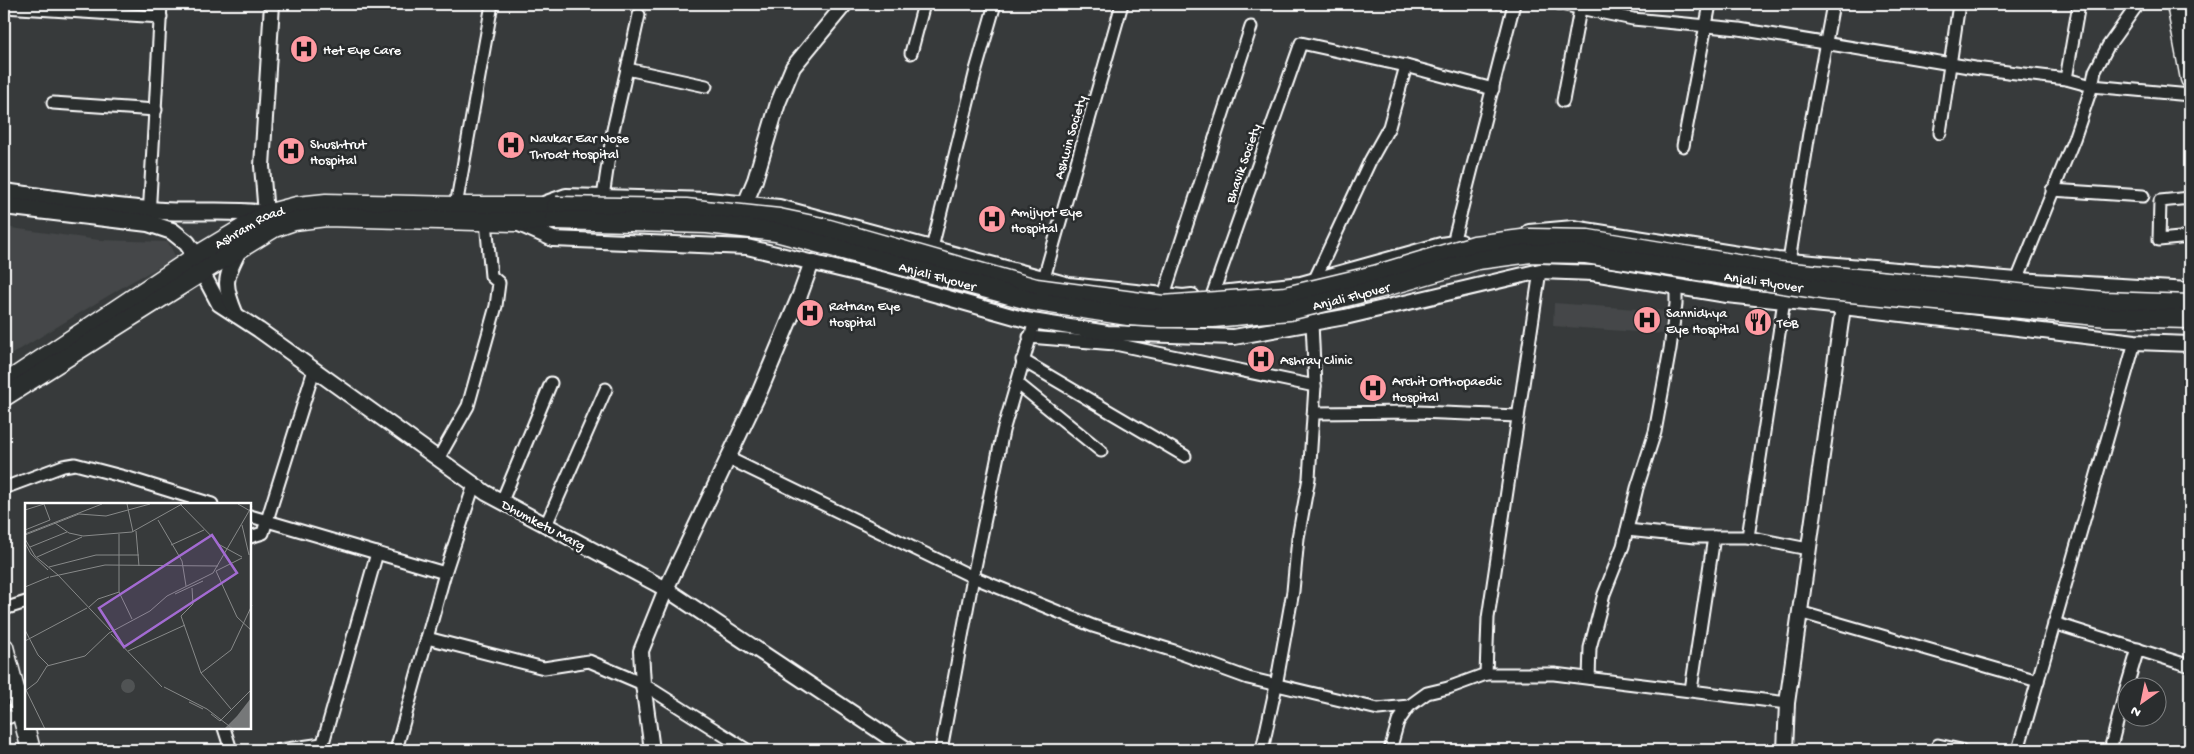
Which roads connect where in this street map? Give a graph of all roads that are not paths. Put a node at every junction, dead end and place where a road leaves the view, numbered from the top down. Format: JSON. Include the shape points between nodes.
{"nodes":[{"id":1,"x":161,"y":4,"type":"edge"},
{"id":2,"x":272,"y":4,"type":"edge"},
{"id":3,"x":492,"y":4,"type":"edge"},
{"id":4,"x":845,"y":4,"type":"edge"},
{"id":5,"x":924,"y":4,"type":"edge"},
{"id":6,"x":995,"y":4,"type":"edge"},
{"id":7,"x":1122,"y":4,"type":"edge"},
{"id":8,"x":1514,"y":4,"type":"edge"},
{"id":9,"x":1560,"y":4,"type":"edge"},
{"id":10,"x":1710,"y":4,"type":"edge"},
{"id":11,"x":1833,"y":4,"type":"edge"},
{"id":12,"x":1959,"y":4,"type":"edge"},
{"id":13,"x":2079,"y":4,"type":"edge"},
{"id":14,"x":2138,"y":4,"type":"edge"},
{"id":15,"x":2176,"y":4,"type":"edge"},
{"id":16,"x":1581,"y":6,"type":"edge"},
{"id":17,"x":4,"y":7,"type":"edge"},
{"id":18,"x":639,"y":15,"type":"dead end"},
{"id":19,"x":161,"y":17,"type":"junction"},
{"id":20,"x":1706,"y":26,"type":"junction"},
{"id":21,"x":1251,"y":27,"type":"dead end"},
{"id":22,"x":1827,"y":43,"type":"junction"},
{"id":23,"x":911,"y":53,"type":"dead end"},
{"id":24,"x":1950,"y":63,"type":"junction"},
{"id":25,"x":1406,"y":66,"type":"junction"},
{"id":26,"x":627,"y":70,"type":"junction"},
{"id":27,"x":2066,"y":79,"type":"junction"},
{"id":28,"x":2190,"y":79,"type":"edge"},
{"id":29,"x":706,"y":86,"type":"dead end"},
{"id":30,"x":2092,"y":86,"type":"junction"},
{"id":31,"x":1493,"y":89,"type":"junction"},
{"id":32,"x":2190,"y":95,"type":"edge"},
{"id":33,"x":1563,"y":101,"type":"dead end"},
{"id":34,"x":53,"y":103,"type":"dead end"},
{"id":35,"x":156,"y":110,"type":"junction"},
{"id":36,"x":1940,"y":133,"type":"dead end"},
{"id":37,"x":1683,"y":146,"type":"dead end"},
{"id":38,"x":2052,"y":190,"type":"junction"},
{"id":39,"x":4,"y":192,"type":"edge"},
{"id":40,"x":2142,"y":196,"type":"dead end"},
{"id":41,"x":603,"y":198,"type":"junction"},
{"id":42,"x":2190,"y":198,"type":"edge"},
{"id":43,"x":746,"y":204,"type":"junction"},
{"id":44,"x":4,"y":206,"type":"edge"},
{"id":45,"x":456,"y":206,"type":"junction"},
{"id":46,"x":538,"y":206,"type":"junction"},
{"id":47,"x":555,"y":213,"type":"junction"},
{"id":48,"x":149,"y":216,"type":"junction"},
{"id":49,"x":270,"y":221,"type":"junction"},
{"id":50,"x":486,"y":221,"type":"junction"},
{"id":51,"x":515,"y":222,"type":"junction"},
{"id":52,"x":2190,"y":238,"type":"edge"},
{"id":53,"x":1454,"y":243,"type":"junction"},
{"id":54,"x":240,"y":248,"type":"junction"},
{"id":55,"x":932,"y":248,"type":"junction"},
{"id":56,"x":1789,"y":261,"type":"junction"},
{"id":57,"x":812,"y":262,"type":"junction"},
{"id":58,"x":199,"y":264,"type":"junction"},
{"id":59,"x":1540,"y":271,"type":"junction"},
{"id":60,"x":1044,"y":278,"type":"junction"},
{"id":61,"x":2017,"y":280,"type":"junction"},
{"id":62,"x":1314,"y":281,"type":"junction"},
{"id":63,"x":1676,"y":286,"type":"junction"},
{"id":64,"x":2190,"y":290,"type":"edge"},
{"id":65,"x":1213,"y":293,"type":"junction"},
{"id":66,"x":1164,"y":295,"type":"junction"},
{"id":67,"x":1784,"y":301,"type":"junction"},
{"id":68,"x":2190,"y":304,"type":"edge"},
{"id":69,"x":1842,"y":307,"type":"junction"},
{"id":70,"x":237,"y":316,"type":"junction"},
{"id":71,"x":2190,"y":319,"type":"edge"},
{"id":72,"x":1035,"y":321,"type":"junction"},
{"id":73,"x":1312,"y":323,"type":"junction"},
{"id":74,"x":1029,"y":337,"type":"junction"},
{"id":75,"x":2135,"y":342,"type":"junction"},
{"id":76,"x":2190,"y":344,"type":"edge"},
{"id":77,"x":1022,"y":360,"type":"junction"},
{"id":78,"x":314,"y":370,"type":"junction"},
{"id":79,"x":551,"y":383,"type":"dead end"},
{"id":80,"x":1017,"y":383,"type":"junction"},
{"id":81,"x":4,"y":384,"type":"edge"},
{"id":82,"x":1315,"y":386,"type":"junction"},
{"id":83,"x":606,"y":389,"type":"dead end"},
{"id":84,"x":4,"y":397,"type":"edge"},
{"id":85,"x":1314,"y":413,"type":"junction"},
{"id":86,"x":1518,"y":416,"type":"junction"},
{"id":87,"x":1101,"y":451,"type":"dead end"},
{"id":88,"x":1185,"y":456,"type":"dead end"},
{"id":89,"x":728,"y":458,"type":"junction"},
{"id":90,"x":438,"y":459,"type":"junction"},
{"id":91,"x":474,"y":485,"type":"junction"},
{"id":92,"x":4,"y":488,"type":"edge"},
{"id":93,"x":502,"y":502,"type":"junction"},
{"id":94,"x":209,"y":503,"type":"edge"},
{"id":95,"x":251,"y":516,"type":"edge"},
{"id":96,"x":267,"y":521,"type":"junction"},
{"id":97,"x":546,"y":525,"type":"junction"},
{"id":98,"x":1627,"y":530,"type":"junction"},
{"id":99,"x":251,"y":537,"type":"edge"},
{"id":100,"x":1714,"y":537,"type":"junction"},
{"id":101,"x":1748,"y":537,"type":"junction"},
{"id":102,"x":1808,"y":549,"type":"junction"},
{"id":103,"x":377,"y":553,"type":"junction"},
{"id":104,"x":445,"y":573,"type":"junction"},
{"id":105,"x":973,"y":577,"type":"junction"},
{"id":106,"x":666,"y":589,"type":"junction"},
{"id":107,"x":25,"y":602,"type":"edge"},
{"id":108,"x":4,"y":609,"type":"edge"},
{"id":109,"x":1799,"y":612,"type":"junction"},
{"id":110,"x":2054,"y":623,"type":"junction"},
{"id":111,"x":427,"y":638,"type":"junction"},
{"id":112,"x":4,"y":647,"type":"edge"},
{"id":113,"x":2138,"y":649,"type":"junction"},
{"id":114,"x":2190,"y":666,"type":"edge"},
{"id":115,"x":1486,"y":674,"type":"junction"},
{"id":116,"x":2130,"y":676,"type":"edge"},
{"id":117,"x":1589,"y":678,"type":"junction"},
{"id":118,"x":2038,"y":682,"type":"junction"},
{"id":119,"x":643,"y":684,"type":"junction"},
{"id":120,"x":1276,"y":686,"type":"junction"},
{"id":121,"x":1691,"y":690,"type":"junction"},
{"id":122,"x":4,"y":693,"type":"edge"},
{"id":123,"x":1787,"y":703,"type":"junction"},
{"id":124,"x":1409,"y":706,"type":"junction"},
{"id":125,"x":7,"y":718,"type":"edge"},
{"id":126,"x":2116,"y":726,"type":"edge"},
{"id":127,"x":25,"y":727,"type":"edge"},
{"id":128,"x":25,"y":729,"type":"edge"},
{"id":129,"x":224,"y":729,"type":"edge"},
{"id":130,"x":1938,"y":745,"type":"dead end"},
{"id":131,"x":321,"y":747,"type":"edge"},
{"id":132,"x":20,"y":750,"type":"edge"},
{"id":133,"x":31,"y":750,"type":"edge"},
{"id":134,"x":230,"y":750,"type":"edge"},
{"id":135,"x":280,"y":750,"type":"edge"},
{"id":136,"x":396,"y":750,"type":"edge"},
{"id":137,"x":652,"y":750,"type":"edge"},
{"id":138,"x":747,"y":750,"type":"edge"},
{"id":139,"x":908,"y":750,"type":"edge"},
{"id":140,"x":941,"y":750,"type":"edge"},
{"id":141,"x":1262,"y":750,"type":"edge"},
{"id":142,"x":1390,"y":750,"type":"edge"},
{"id":143,"x":1785,"y":750,"type":"edge"},
{"id":144,"x":1961,"y":750,"type":"edge"},
{"id":145,"x":2018,"y":750,"type":"edge"},
{"id":146,"x":2110,"y":750,"type":"edge"}],
"edges":[{"from":1,"to":19,"type":"street"},
{"from":2,"to":49,"type":"street","via":[[262,166]]},
{"from":3,"to":45,"type":"street"},
{"from":4,"to":43,"type":"street","via":[[793,67],[778,103]]},
{"from":5,"to":23,"type":"street"},
{"from":6,"to":55,"type":"street"},
{"from":7,"to":60,"type":"street","name":"Ashwin Society"},
{"from":8,"to":31,"type":"street"},
{"from":9,"to":16,"type":"street"},
{"from":10,"to":20,"type":"street"},
{"from":11,"to":22,"type":"street"},
{"from":12,"to":24,"type":"street"},
{"from":13,"to":27,"type":"street"},
{"from":14,"to":30,"type":"street","via":[[2108,46],[2095,71]]},
{"from":15,"to":28,"type":"main road"},
{"from":16,"to":20,"type":"street","via":[[1634,20]]},
{"from":16,"to":33,"type":"street"},
{"from":17,"to":19,"type":"street"},
{"from":18,"to":26,"type":"street"},
{"from":19,"to":35,"type":"street"},
{"from":20,"to":22,"type":"street"},
{"from":20,"to":37,"type":"street"},
{"from":21,"to":66,"type":"street"},
{"from":22,"to":24,"type":"street"},
{"from":22,"to":56,"type":"street"},
{"from":24,"to":27,"type":"street"},
{"from":24,"to":36,"type":"street"},
{"from":25,"to":31,"type":"street"},
{"from":25,"to":62,"type":"street","via":[[1389,127]]},
{"from":25,"to":65,"type":"street","name":"Bhavik Society","via":[[1301,43]]},
{"from":26,"to":29,"type":"street"},
{"from":26,"to":41,"type":"street"},
{"from":27,"to":30,"type":"street"},
{"from":30,"to":32,"type":"street"},
{"from":30,"to":38,"type":"street"},
{"from":31,"to":53,"type":"street"},
{"from":34,"to":35,"type":"street"},
{"from":35,"to":48,"type":"street"},
{"from":38,"to":40,"type":"street"},
{"from":38,"to":61,"type":"street"},
{"from":39,"to":48,"type":"main road"},
{"from":41,"to":43,"type":"street"},
{"from":41,"to":46,"type":"street","via":[[566,196]]},
{"from":42,"to":52,"type":"street","via":[[2160,200],[2159,240]]},
{"from":43,"to":55,"type":"street","via":[[779,207]]},
{"from":44,"to":48,"type":"main road"},
{"from":45,"to":46,"type":"main road","name":"Ashram Road"},
{"from":45,"to":49,"type":"main road","name":"Ashram Road","via":[[326,203],[297,206]]},
{"from":46,"to":47,"type":"main road","name":"Anjali Flyover"},
{"from":47,"to":51,"type":"main road","name":"Anjali Flyover"},
{"from":47,"to":68,"type":"main road","name":"Anjali Flyover","bridge":true,"via":[[686,208],[779,218],[822,227],[1036,288],[1163,305],[1286,296],[1474,246],[1530,238],[1588,239],[1780,271],[2104,301]]},
{"from":47,"to":71,"type":"main road","name":"Anjali Flyover","bridge":true,"via":[[776,232],[1032,301],[1136,317],[1213,318],[1289,311],[1478,260],[1531,253],[1586,254],[1829,291],[2080,314]]},
{"from":48,"to":49,"type":"main road","via":[[242,211]]},
{"from":48,"to":58,"type":"main road","via":[[187,243]]},
{"from":49,"to":50,"type":"main road","name":"Ashram Road","via":[[326,217]]},
{"from":49,"to":54,"type":"main road","name":"Ashram Road"},
{"from":49,"to":58,"type":"main road","name":"Ashram Road"},
{"from":50,"to":51,"type":"main road","name":"Ashram Road"},
{"from":50,"to":90,"type":"street","via":[[491,276],[499,283],[496,306],[468,406]]},
{"from":51,"to":57,"type":"street","via":[[553,239],[747,247]]},
{"from":53,"to":56,"type":"street","via":[[1573,228]]},
{"from":53,"to":62,"type":"street"},
{"from":54,"to":58,"type":"main road","name":"Ashram Road"},
{"from":54,"to":70,"type":"street","via":[[226,274],[227,294]]},
{"from":55,"to":60,"type":"street"},
{"from":56,"to":61,"type":"street"},
{"from":56,"to":67,"type":"street"},
{"from":57,"to":72,"type":"street"},
{"from":57,"to":89,"type":"street","via":[[760,391]]},
{"from":58,"to":70,"type":"street","name":"Dhumketu Marg","via":[[219,304]]},
{"from":58,"to":81,"type":"main road","name":"Ashram Road"},
{"from":58,"to":84,"type":"main road","name":"Ashram Road"},
{"from":59,"to":63,"type":"street","via":[[1593,273]]},
{"from":59,"to":73,"type":"street"},
{"from":59,"to":86,"type":"street"},
{"from":60,"to":66,"type":"street","via":[[1069,285]]},
{"from":60,"to":72,"type":"street"},
{"from":61,"to":64,"type":"street"},
{"from":62,"to":65,"type":"street"},
{"from":62,"to":73,"type":"street"},
{"from":63,"to":67,"type":"street","via":[[1727,296]]},
{"from":63,"to":98,"type":"street","via":[[1674,322],[1655,432]]},
{"from":65,"to":66,"type":"street","via":[[1183,297]]},
{"from":67,"to":69,"type":"street"},
{"from":67,"to":101,"type":"street"},
{"from":69,"to":75,"type":"street"},
{"from":69,"to":102,"type":"street"},
{"from":70,"to":78,"type":"street","name":"Dhumketu Marg"},
{"from":72,"to":73,"type":"street","via":[[1107,333],[1234,337]]},
{"from":72,"to":74,"type":"street"},
{"from":73,"to":82,"type":"street"},
{"from":74,"to":77,"type":"street"},
{"from":74,"to":82,"type":"street","via":[[1115,344]]},
{"from":75,"to":76,"type":"street"},
{"from":75,"to":110,"type":"street"},
{"from":77,"to":80,"type":"street"},
{"from":77,"to":88,"type":"street"},
{"from":78,"to":90,"type":"street","name":"Dhumketu Marg"},
{"from":78,"to":96,"type":"street"},
{"from":79,"to":93,"type":"street"},
{"from":80,"to":87,"type":"street"},
{"from":80,"to":105,"type":"street","via":[[1003,431]]},
{"from":82,"to":85,"type":"street"},
{"from":83,"to":97,"type":"street"},
{"from":85,"to":86,"type":"street","via":[[1418,412]]},
{"from":85,"to":120,"type":"street","via":[[1309,478]]},
{"from":86,"to":115,"type":"street","via":[[1488,618]]},
{"from":89,"to":105,"type":"street"},
{"from":89,"to":106,"type":"street"},
{"from":90,"to":91,"type":"street","name":"Dhumketu Marg"},
{"from":91,"to":93,"type":"street","name":"Dhumketu Marg"},
{"from":91,"to":104,"type":"street"},
{"from":92,"to":94,"type":"street","via":[[75,464]]},
{"from":93,"to":97,"type":"street","name":"Dhumketu Marg"},
{"from":95,"to":96,"type":"street"},
{"from":96,"to":99,"type":"street","via":[[263,533]]},
{"from":96,"to":103,"type":"street"},
{"from":97,"to":106,"type":"street","name":"Dhumketu Marg"},
{"from":98,"to":100,"type":"street","via":[[1695,538]]},
{"from":98,"to":117,"type":"street","via":[[1604,594],[1590,648]]},
{"from":100,"to":101,"type":"street"},
{"from":100,"to":121,"type":"street"},
{"from":101,"to":102,"type":"street"},
{"from":102,"to":109,"type":"street"},
{"from":103,"to":104,"type":"street"},
{"from":103,"to":131,"type":"street"},
{"from":104,"to":111,"type":"street"},
{"from":105,"to":120,"type":"street","via":[[1093,626]]},
{"from":105,"to":140,"type":"street"},
{"from":106,"to":119,"type":"street","via":[[641,651]]},
{"from":106,"to":139,"type":"street","name":"Dhumketu Marg"},
{"from":107,"to":108,"type":"street"},
{"from":109,"to":118,"type":"street"},
{"from":109,"to":123,"type":"street"},
{"from":110,"to":113,"type":"street"},
{"from":110,"to":118,"type":"street"},
{"from":111,"to":119,"type":"street","via":[[544,668],[589,661]]},
{"from":111,"to":136,"type":"street"},
{"from":112,"to":127,"type":"main road"},
{"from":113,"to":114,"type":"street"},
{"from":113,"to":116,"type":"street"},
{"from":115,"to":117,"type":"street","via":[[1554,674]]},
{"from":115,"to":124,"type":"street","via":[[1427,694]]},
{"from":117,"to":121,"type":"street"},
{"from":118,"to":145,"type":"street"},
{"from":119,"to":137,"type":"street"},
{"from":119,"to":138,"type":"street"},
{"from":120,"to":124,"type":"street","via":[[1378,709]]},
{"from":120,"to":141,"type":"street"},
{"from":121,"to":123,"type":"street"},
{"from":122,"to":125,"type":"main road"},
{"from":123,"to":143,"type":"street"},
{"from":124,"to":142,"type":"street","via":[[1398,722]]},
{"from":125,"to":132,"type":"main road"},
{"from":126,"to":146,"type":"street"},
{"from":128,"to":133,"type":"main road"},
{"from":129,"to":134,"type":"street"},
{"from":130,"to":144,"type":"street"},
{"from":131,"to":135,"type":"street"}]}
